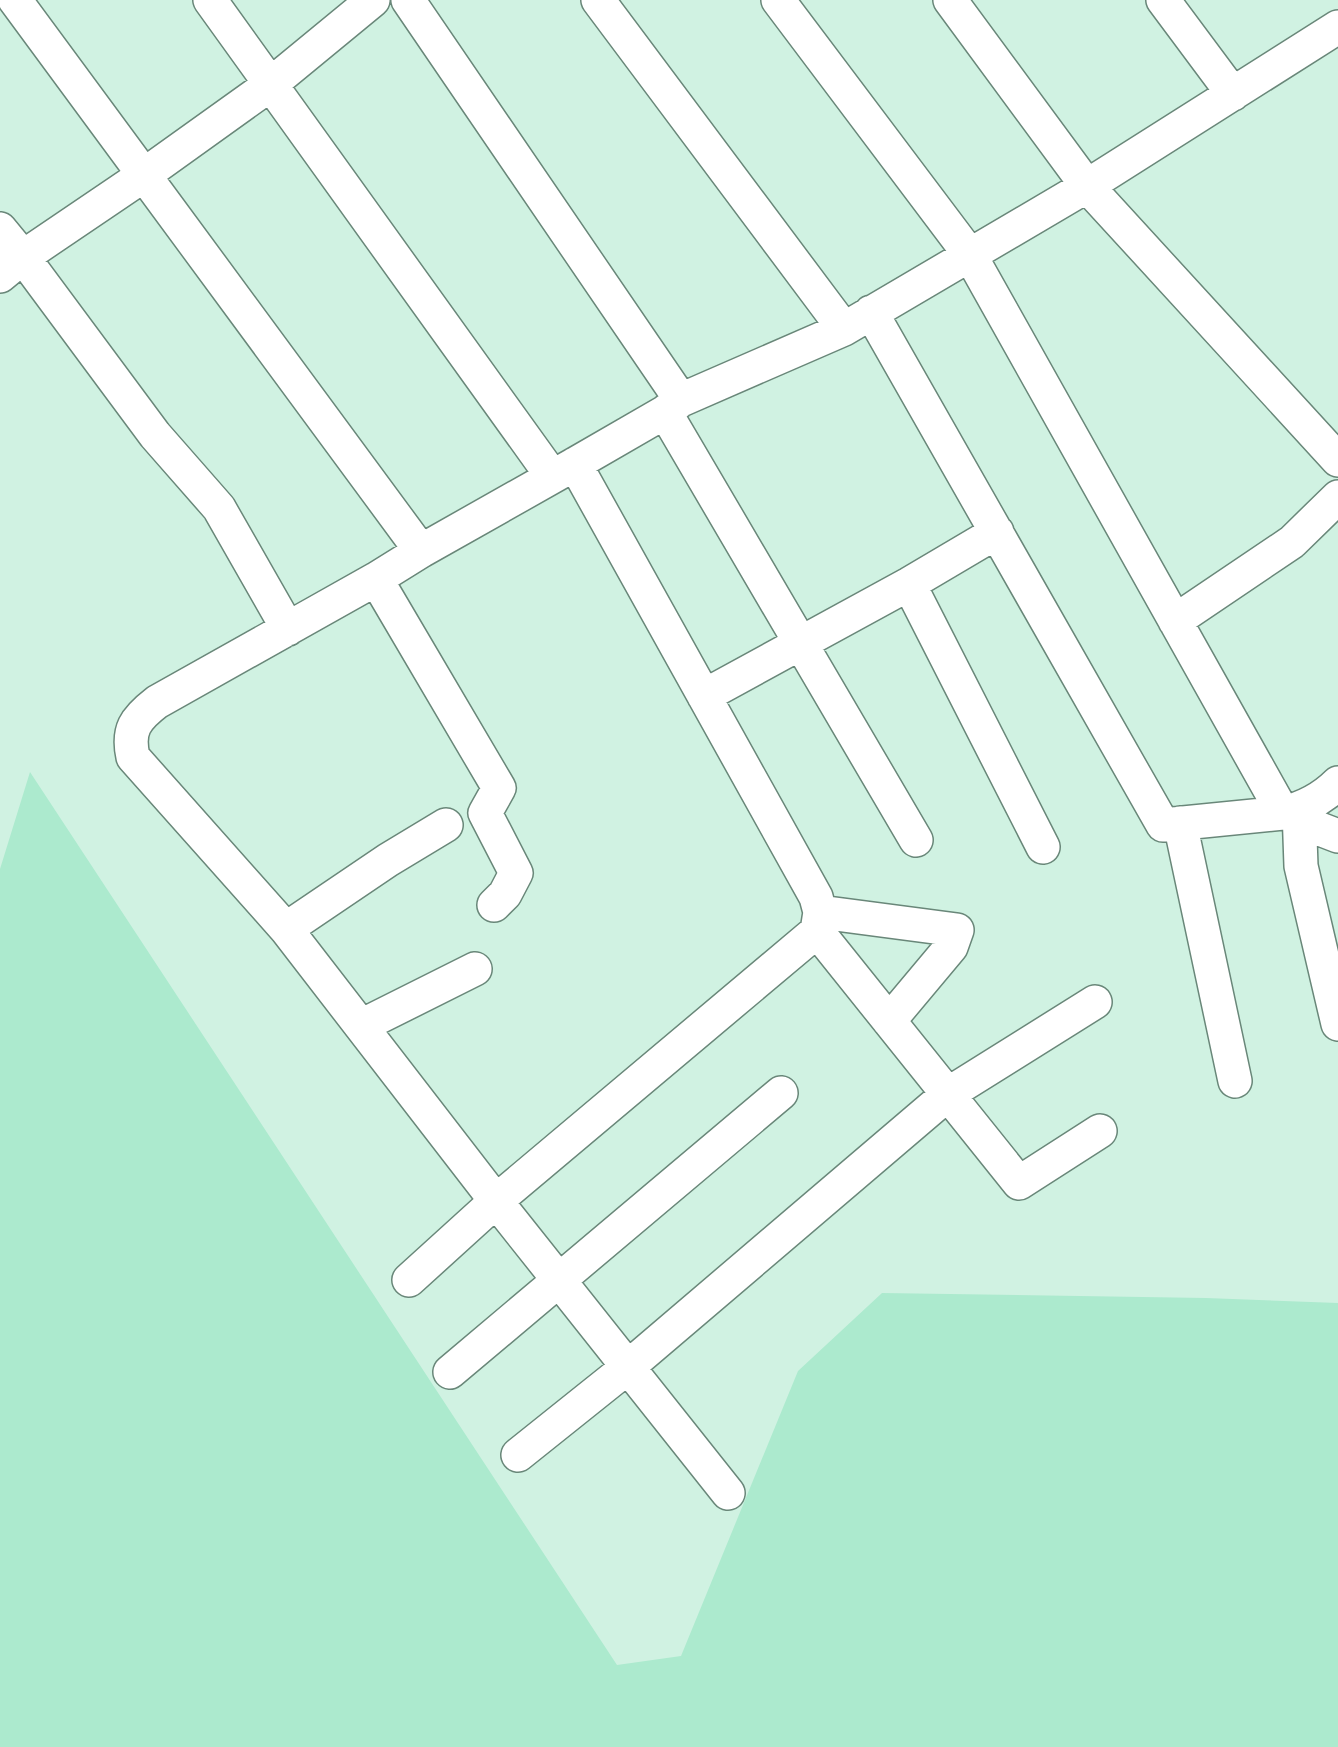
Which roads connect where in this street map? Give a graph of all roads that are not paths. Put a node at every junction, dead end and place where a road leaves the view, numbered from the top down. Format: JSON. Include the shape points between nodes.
{"nodes":[{"id":1,"x":15,"y":0,"type":"edge"},
{"id":2,"x":210,"y":0,"type":"edge"},
{"id":3,"x":373,"y":0,"type":"edge"},
{"id":4,"x":408,"y":0,"type":"edge"},
{"id":5,"x":598,"y":0,"type":"edge"},
{"id":6,"x":778,"y":0,"type":"edge"},
{"id":7,"x":950,"y":0,"type":"edge"},
{"id":8,"x":1162,"y":0,"type":"edge"},
{"id":9,"x":1334,"y":36,"type":"edge"},
{"id":10,"x":270,"y":84,"type":"junction"},
{"id":11,"x":1233,"y":94,"type":"junction"},
{"id":12,"x":144,"y":175,"type":"junction"},
{"id":13,"x":1087,"y":186,"type":"junction"},
{"id":14,"x":0,"y":229,"type":"edge"},
{"id":15,"x":970,"y":255,"type":"junction"},
{"id":16,"x":11,"y":266,"type":"edge"},
{"id":17,"x":872,"y":312,"type":"junction"},
{"id":18,"x":844,"y":329,"type":"junction"},
{"id":19,"x":673,"y":406,"type":"junction"},
{"id":20,"x":1338,"y":460,"type":"edge"},
{"id":21,"x":564,"y":470,"type":"junction"},
{"id":22,"x":1338,"y":497,"type":"edge"},
{"id":23,"x":997,"y":532,"type":"junction"},
{"id":24,"x":421,"y":551,"type":"junction"},
{"id":25,"x":376,"y":579,"type":"junction"},
{"id":26,"x":909,"y":584,"type":"junction"},
{"id":27,"x":1175,"y":621,"type":"junction"},
{"id":28,"x":288,"y":628,"type":"junction"},
{"id":29,"x":800,"y":643,"type":"junction"},
{"id":30,"x":704,"y":696,"type":"junction"},
{"id":31,"x":1338,"y":783,"type":"edge"},
{"id":32,"x":1294,"y":815,"type":"junction"},
{"id":33,"x":1180,"y":823,"type":"junction"},
{"id":34,"x":446,"y":825,"type":"dead end"},
{"id":35,"x":1338,"y":836,"type":"edge"},
{"id":36,"x":916,"y":840,"type":"dead end"},
{"id":37,"x":1043,"y":847,"type":"dead end"},
{"id":38,"x":494,"y":905,"type":"dead end"},
{"id":39,"x":818,"y":922,"type":"junction"},
{"id":40,"x":286,"y":929,"type":"junction"},
{"id":41,"x":475,"y":969,"type":"dead end"},
{"id":42,"x":1095,"y":1002,"type":"dead end"},
{"id":43,"x":889,"y":1021,"type":"junction"},
{"id":44,"x":1338,"y":1024,"type":"edge"},
{"id":45,"x":361,"y":1026,"type":"junction"},
{"id":46,"x":1235,"y":1081,"type":"dead end"},
{"id":47,"x":781,"y":1093,"type":"dead end"},
{"id":48,"x":948,"y":1094,"type":"junction"},
{"id":49,"x":1100,"y":1131,"type":"dead end"},
{"id":50,"x":496,"y":1201,"type":"junction"},
{"id":51,"x":409,"y":1280,"type":"dead end"},
{"id":52,"x":560,"y":1281,"type":"junction"},
{"id":53,"x":628,"y":1367,"type":"junction"},
{"id":54,"x":450,"y":1372,"type":"dead end"},
{"id":55,"x":518,"y":1455,"type":"dead end"},
{"id":56,"x":728,"y":1493,"type":"dead end"}],
"edges":[{"from":1,"to":12,"type":"street"},
{"from":2,"to":10,"type":"street"},
{"from":3,"to":10,"type":"street"},
{"from":4,"to":19,"type":"street"},
{"from":5,"to":18,"type":"street"},
{"from":6,"to":15,"type":"street"},
{"from":7,"to":13,"type":"street"},
{"from":8,"to":11,"type":"street"},
{"from":9,"to":11,"type":"street"},
{"from":10,"to":12,"type":"street"},
{"from":10,"to":21,"type":"street"},
{"from":11,"to":13,"type":"street"},
{"from":12,"to":16,"type":"street"},
{"from":12,"to":24,"type":"street"},
{"from":13,"to":15,"type":"street"},
{"from":13,"to":20,"type":"street"},
{"from":14,"to":16,"type":"street"},
{"from":15,"to":17,"type":"street"},
{"from":15,"to":27,"type":"street"},
{"from":16,"to":28,"type":"street","via":[[219,507]]},
{"from":17,"to":18,"type":"street"},
{"from":17,"to":23,"type":"street"},
{"from":18,"to":19,"type":"street"},
{"from":19,"to":21,"type":"street"},
{"from":19,"to":29,"type":"street"},
{"from":21,"to":24,"type":"street"},
{"from":21,"to":30,"type":"street"},
{"from":22,"to":27,"type":"street","via":[[1292,542]]},
{"from":23,"to":26,"type":"street"},
{"from":23,"to":33,"type":"street","via":[[1163,825]]},
{"from":24,"to":25,"type":"street"},
{"from":25,"to":28,"type":"street"},
{"from":25,"to":38,"type":"street","via":[[498,788],[485,813],[516,873]]},
{"from":26,"to":29,"type":"street"},
{"from":26,"to":37,"type":"street"},
{"from":27,"to":32,"type":"street"},
{"from":28,"to":40,"type":"street","via":[[157,702],[140,715],[130,744],[133,757]]},
{"from":29,"to":30,"type":"street"},
{"from":29,"to":36,"type":"street"},
{"from":30,"to":39,"type":"street","via":[[816,897]]},
{"from":31,"to":32,"type":"street"},
{"from":32,"to":33,"type":"street"},
{"from":32,"to":35,"type":"street"},
{"from":32,"to":44,"type":"street","via":[[1301,866]]},
{"from":33,"to":46,"type":"street"},
{"from":34,"to":40,"type":"street"},
{"from":39,"to":43,"type":"street"},
{"from":39,"to":43,"type":"street","via":[[957,930],[951,947]]},
{"from":39,"to":50,"type":"street"},
{"from":40,"to":45,"type":"street"},
{"from":41,"to":45,"type":"street"},
{"from":42,"to":48,"type":"street"},
{"from":43,"to":48,"type":"street"},
{"from":45,"to":50,"type":"street"},
{"from":47,"to":52,"type":"street"},
{"from":48,"to":49,"type":"street","via":[[1019,1183]]},
{"from":48,"to":53,"type":"street"},
{"from":50,"to":51,"type":"street"},
{"from":50,"to":52,"type":"street"},
{"from":52,"to":53,"type":"street"},
{"from":52,"to":54,"type":"street"},
{"from":53,"to":55,"type":"street"},
{"from":53,"to":56,"type":"street"}]}
